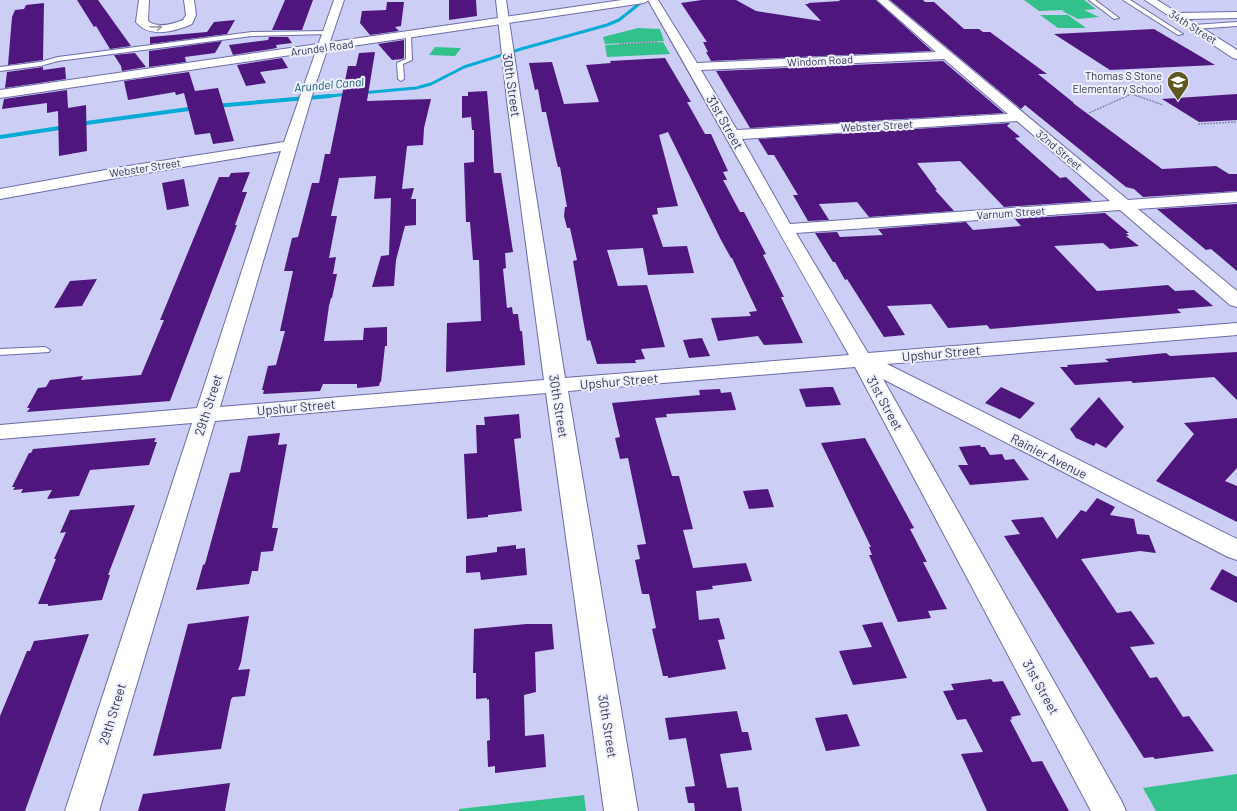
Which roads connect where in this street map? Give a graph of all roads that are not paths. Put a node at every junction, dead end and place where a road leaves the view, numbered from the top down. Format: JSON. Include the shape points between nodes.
{"nodes":[{"id":1,"x":144,"y":0,"type":"edge"},
{"id":2,"x":189,"y":0,"type":"edge"},
{"id":3,"x":339,"y":0,"type":"edge"},
{"id":4,"x":501,"y":0,"type":"edge"},
{"id":5,"x":644,"y":0,"type":"edge"},
{"id":6,"x":653,"y":0,"type":"edge"},
{"id":7,"x":882,"y":0,"type":"edge"},
{"id":8,"x":1092,"y":0,"type":"edge"},
{"id":9,"x":1126,"y":0,"type":"edge"},
{"id":10,"x":1150,"y":0,"type":"edge"},
{"id":11,"x":1237,"y":15,"type":"edge"},
{"id":12,"x":1176,"y":16,"type":"junction"},
{"id":13,"x":1116,"y":18,"type":"dead end"},
{"id":14,"x":504,"y":20,"type":"junction"},
{"id":15,"x":1237,"y":24,"type":"edge"},
{"id":16,"x":1194,"y":27,"type":"junction"},
{"id":17,"x":327,"y":33,"type":"junction"},
{"id":18,"x":1180,"y":34,"type":"dead end"},
{"id":19,"x":408,"y":35,"type":"junction"},
{"id":20,"x":321,"y":48,"type":"junction"},
{"id":21,"x":1237,"y":54,"type":"edge"},
{"id":22,"x":947,"y":55,"type":"junction"},
{"id":23,"x":693,"y":67,"type":"junction"},
{"id":24,"x":0,"y":69,"type":"edge"},
{"id":25,"x":401,"y":79,"type":"dead end"},
{"id":26,"x":0,"y":94,"type":"edge"},
{"id":27,"x":1021,"y":118,"type":"junction"},
{"id":28,"x":733,"y":135,"type":"junction"},
{"id":29,"x":291,"y":145,"type":"junction"},
{"id":30,"x":0,"y":194,"type":"edge"},
{"id":31,"x":1237,"y":197,"type":"edge"},
{"id":32,"x":1123,"y":204,"type":"junction"},
{"id":33,"x":785,"y":229,"type":"junction"},
{"id":34,"x":1237,"y":300,"type":"edge"},
{"id":35,"x":1237,"y":329,"type":"edge"},
{"id":36,"x":45,"y":350,"type":"dead end"},
{"id":37,"x":0,"y":352,"type":"edge"},
{"id":38,"x":862,"y":360,"type":"junction"},
{"id":39,"x":556,"y":386,"type":"junction"},
{"id":40,"x":205,"y":415,"type":"junction"},
{"id":41,"x":0,"y":432,"type":"edge"},
{"id":42,"x":1237,"y":550,"type":"edge"},
{"id":43,"x":82,"y":811,"type":"edge"},
{"id":44,"x":621,"y":811,"type":"edge"},
{"id":45,"x":1109,"y":811,"type":"edge"}],
"edges":[{"from":1,"to":2,"type":"street","one_way":true,"via":[[142,22],[152,28],[174,27],[188,22],[191,15]]},
{"from":3,"to":17,"type":"street","name":"29th Street"},
{"from":4,"to":14,"type":"street","name":"30th Street"},
{"from":5,"to":14,"type":"street","name":"Arundel Road"},
{"from":6,"to":23,"type":"street","name":"31st Street"},
{"from":7,"to":22,"type":"street","name":"32nd Street"},
{"from":8,"to":13,"type":"lane"},
{"from":9,"to":18,"type":"lane"},
{"from":10,"to":12,"type":"street","name":"34th Street"},
{"from":11,"to":12,"type":"street"},
{"from":12,"to":16,"type":"street","name":"34th Street"},
{"from":14,"to":19,"type":"street","name":"Arundel Road"},
{"from":14,"to":39,"type":"street","name":"30th Street"},
{"from":15,"to":16,"type":"lane"},
{"from":16,"to":21,"type":"street","name":"34th Street"},
{"from":17,"to":20,"type":"street","name":"29th Street"},
{"from":17,"to":24,"type":"lane","via":[[252,34]]},
{"from":19,"to":20,"type":"street","name":"Arundel Road"},
{"from":19,"to":25,"type":"lane","via":[[409,60],[400,63]]},
{"from":20,"to":26,"type":"street","name":"Arundel Road"},
{"from":20,"to":29,"type":"street","name":"29th Street"},
{"from":22,"to":23,"type":"street","name":"Windom Road"},
{"from":22,"to":27,"type":"street","name":"32nd Street"},
{"from":23,"to":28,"type":"street","name":"31st Street"},
{"from":27,"to":28,"type":"street","name":"Webster Street"},
{"from":27,"to":32,"type":"street","name":"32nd Street"},
{"from":28,"to":33,"type":"street","name":"31st Street"},
{"from":29,"to":30,"type":"street","name":"Webster Street"},
{"from":29,"to":40,"type":"street","name":"29th Street"},
{"from":31,"to":32,"type":"street","name":"Varnum Street"},
{"from":32,"to":33,"type":"street","name":"Varnum Street"},
{"from":32,"to":34,"type":"street","name":"32nd Street"},
{"from":33,"to":38,"type":"street","name":"31st Street"},
{"from":35,"to":38,"type":"street","name":"Upshur Street"},
{"from":36,"to":37,"type":"lane"},
{"from":38,"to":39,"type":"street","name":"Upshur Street"},
{"from":38,"to":42,"type":"street","name":"Rainier Avenue"},
{"from":38,"to":45,"type":"street","name":"31st Street"},
{"from":39,"to":40,"type":"street","name":"Upshur Street"},
{"from":39,"to":44,"type":"street","name":"30th Street"},
{"from":40,"to":41,"type":"street","name":"Upshur Street"},
{"from":40,"to":43,"type":"street","name":"29th Street"}]}
